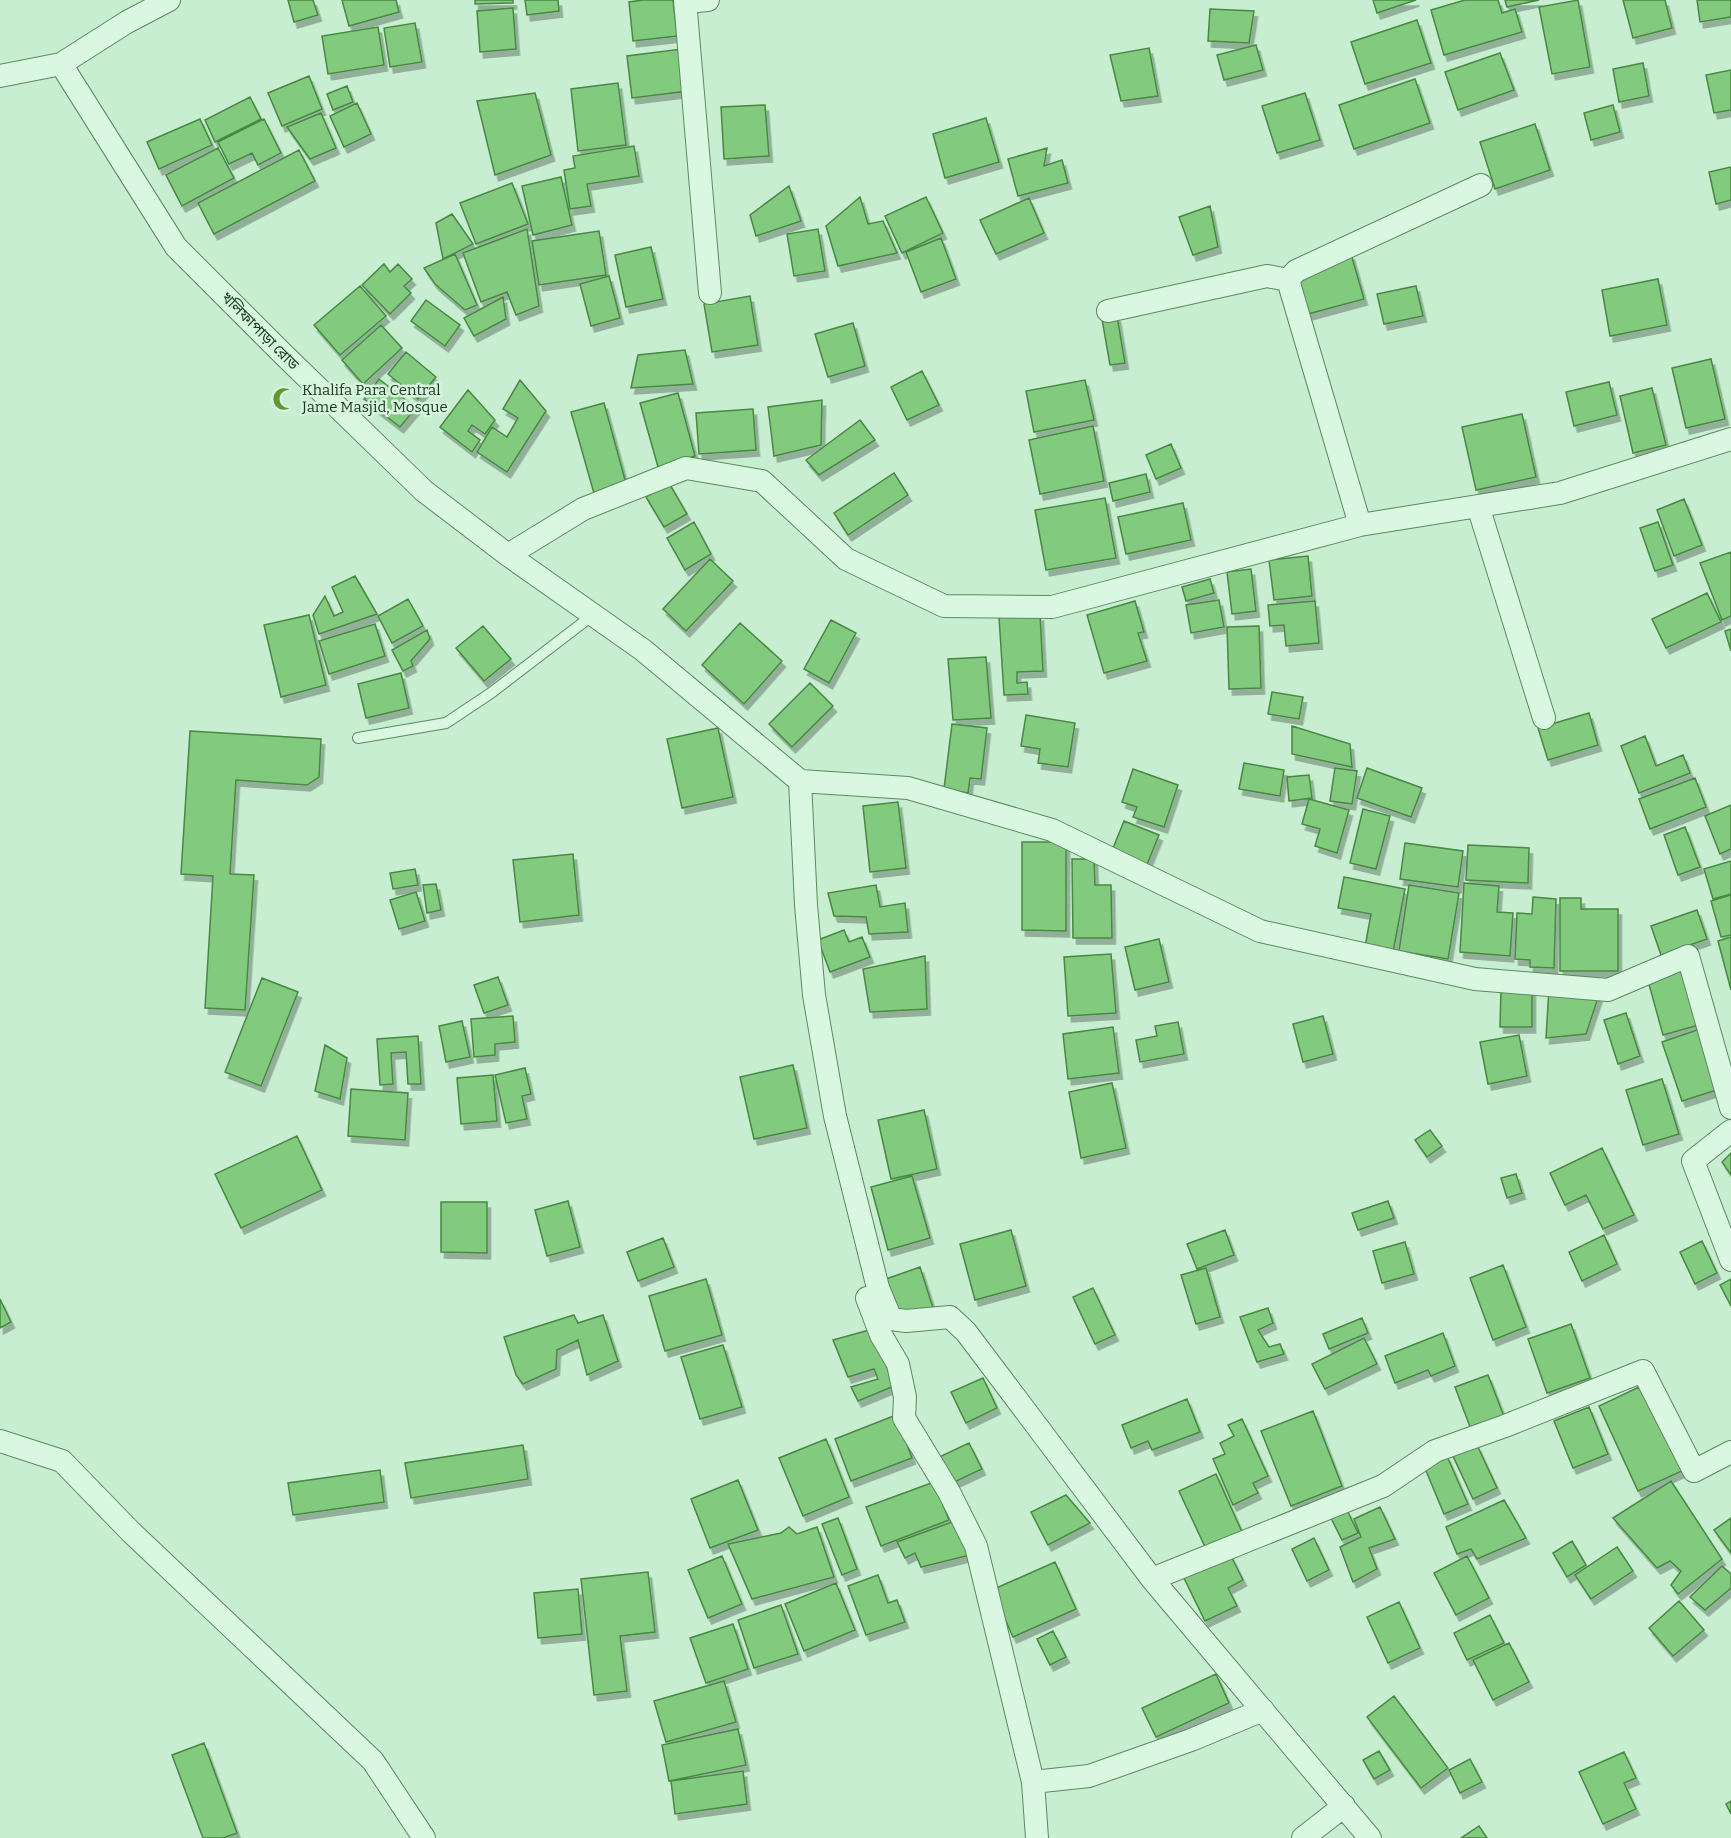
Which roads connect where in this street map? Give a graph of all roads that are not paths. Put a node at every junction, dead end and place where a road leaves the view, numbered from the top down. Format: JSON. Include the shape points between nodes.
{"nodes":[{"id":1,"x":169,"y":0,"type":"edge"},
{"id":2,"x":708,"y":0,"type":"edge"},
{"id":3,"x":685,"y":1,"type":"edge"},
{"id":4,"x":125,"y":11,"type":"edge"},
{"id":5,"x":61,"y":64,"type":"junction"},
{"id":6,"x":0,"y":76,"type":"edge"},
{"id":7,"x":1481,"y":185,"type":"dead end"},
{"id":8,"x":1288,"y":280,"type":"junction"},
{"id":9,"x":711,"y":293,"type":"dead end"},
{"id":10,"x":1108,"y":311,"type":"dead end"},
{"id":11,"x":1731,"y":439,"type":"edge"},
{"id":12,"x":1478,"y":506,"type":"junction"},
{"id":13,"x":1360,"y":525,"type":"junction"},
{"id":14,"x":508,"y":555,"type":"junction"},
{"id":15,"x":593,"y":615,"type":"junction"},
{"id":16,"x":1544,"y":718,"type":"dead end"},
{"id":17,"x":358,"y":738,"type":"dead end"},
{"id":18,"x":800,"y":782,"type":"junction"},
{"id":19,"x":1731,"y":1108,"type":"edge"},
{"id":20,"x":1731,"y":1131,"type":"edge"},
{"id":21,"x":1731,"y":1260,"type":"edge"},
{"id":22,"x":878,"y":1288,"type":"junction"},
{"id":23,"x":0,"y":1441,"type":"edge"},
{"id":24,"x":1731,"y":1452,"type":"edge"},
{"id":25,"x":1152,"y":1579,"type":"junction"},
{"id":26,"x":1263,"y":1710,"type":"junction"},
{"id":27,"x":1034,"y":1782,"type":"junction"},
{"id":28,"x":1344,"y":1806,"type":"junction"},
{"id":29,"x":424,"y":1838,"type":"edge"},
{"id":30,"x":1037,"y":1838,"type":"edge"},
{"id":31,"x":1303,"y":1838,"type":"edge"},
{"id":32,"x":1370,"y":1838,"type":"edge"}],
"edges":[{"from":1,"to":4,"type":"street"},
{"from":2,"to":3,"type":"street"},
{"from":3,"to":9,"type":"street"},
{"from":4,"to":5,"type":"street"},
{"from":5,"to":6,"type":"street"},
{"from":5,"to":14,"type":"street","name":"খলিফাপাড়া রোড","via":[[176,247],[424,491]]},
{"from":7,"to":8,"type":"street","via":[[1296,271]]},
{"from":8,"to":10,"type":"street","via":[[1267,276]]},
{"from":8,"to":13,"type":"street"},
{"from":11,"to":12,"type":"street","via":[[1560,493]]},
{"from":12,"to":13,"type":"street"},
{"from":12,"to":16,"type":"street"},
{"from":13,"to":14,"type":"street","via":[[1052,607],[944,606],[846,559],[762,481],[686,468],[583,509]]},
{"from":14,"to":15,"type":"street","name":"খলিফাপাড়া রোড"},
{"from":15,"to":17,"type":"lane","via":[[446,723]]},
{"from":15,"to":18,"type":"street","name":"খলিফাপাড়া রোড","via":[[643,650]]},
{"from":18,"to":19,"type":"street","via":[[908,788],[1052,830],[1260,931],[1475,980],[1608,990],[1688,956]]},
{"from":18,"to":22,"type":"street","via":[[814,995],[835,1116]]},
{"from":20,"to":21,"type":"street","via":[[1693,1161]]},
{"from":22,"to":25,"type":"street","via":[[891,1319],[950,1317],[966,1332]]},
{"from":22,"to":27,"type":"street","via":[[866,1294],[881,1335],[898,1364],[905,1397],[904,1418],[976,1546]]},
{"from":23,"to":29,"type":"street","via":[[62,1461],[131,1532],[373,1761]]},
{"from":24,"to":25,"type":"street","via":[[1694,1471],[1643,1371],[1435,1451],[1383,1486]]},
{"from":25,"to":26,"type":"street"},
{"from":26,"to":27,"type":"street","via":[[1089,1776]]},
{"from":26,"to":28,"type":"street"},
{"from":27,"to":30,"type":"street"},
{"from":28,"to":31,"type":"street"},
{"from":28,"to":32,"type":"street"}]}
